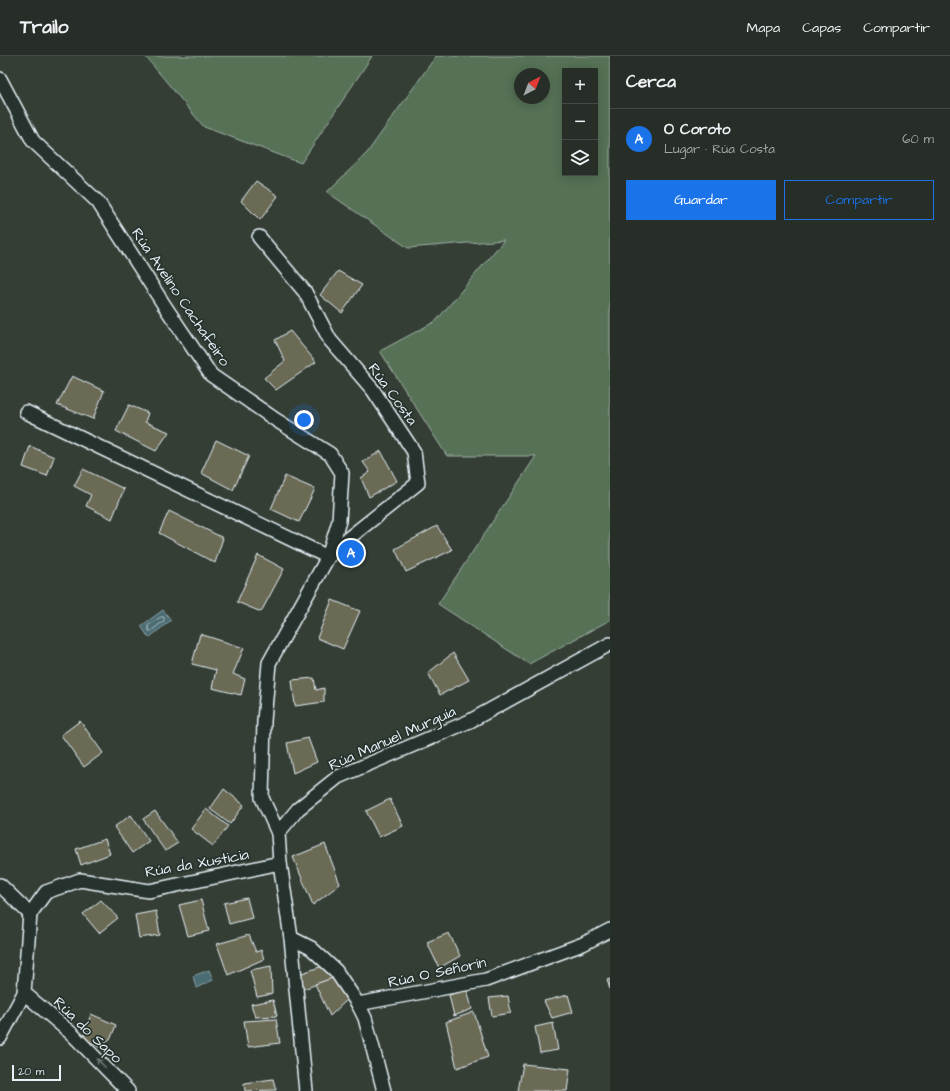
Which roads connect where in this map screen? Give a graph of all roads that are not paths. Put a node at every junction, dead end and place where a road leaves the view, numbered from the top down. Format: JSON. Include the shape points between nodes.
{"nodes":[{"id":1,"x":0,"y":79,"type":"edge"},
{"id":2,"x":259,"y":236,"type":"dead end"},
{"id":3,"x":26,"y":412,"type":"dead end"},
{"id":4,"x":328,"y":557,"type":"junction"},
{"id":5,"x":610,"y":644,"type":"edge"},
{"id":6,"x":278,"y":833,"type":"junction"},
{"id":7,"x":280,"y":863,"type":"junction"},
{"id":8,"x":0,"y":885,"type":"edge"},
{"id":9,"x":30,"y":914,"type":"junction"},
{"id":10,"x":610,"y":930,"type":"edge"},
{"id":11,"x":291,"y":938,"type":"junction"},
{"id":12,"x":24,"y":993,"type":"junction"},
{"id":13,"x":358,"y":1004,"type":"junction"},
{"id":14,"x":0,"y":1038,"type":"edge"},
{"id":15,"x":128,"y":1091,"type":"edge"},
{"id":16,"x":306,"y":1091,"type":"edge"},
{"id":17,"x":384,"y":1091,"type":"edge"}],
"edges":[{"from":1,"to":4,"type":"street","name":"Rúa Avelino Cachafeiro","via":[[33,141],[98,202],[212,375],[330,454],[342,473],[339,520]]},
{"from":2,"to":4,"type":"street","name":"Rúa Costa","via":[[305,292],[330,340],[373,390],[414,452],[418,483]]},
{"from":3,"to":4,"type":"street"},
{"from":4,"to":6,"type":"street","name":"Rúa Avelino Cachafeiro","via":[[269,663],[262,798]]},
{"from":5,"to":6,"type":"street","name":"Rúa Manuel Murguía","via":[[470,721],[338,777],[298,809]]},
{"from":6,"to":7,"type":"street"},
{"from":7,"to":9,"type":"street","name":"Rúa da Xusticia","via":[[149,891],[80,880],[46,892]]},
{"from":7,"to":11,"type":"street"},
{"from":8,"to":9,"type":"street"},
{"from":9,"to":12,"type":"street"},
{"from":10,"to":13,"type":"street","name":"Rúa O Señorín","via":[[583,944],[486,980]]},
{"from":11,"to":13,"type":"street","via":[[311,948],[336,971]]},
{"from":11,"to":16,"type":"street"},
{"from":12,"to":14,"type":"street"},
{"from":15,"to":12,"type":"street","name":"Rúa do Sapo","one_way":true,"via":[[72,1034]]},
{"from":13,"to":17,"type":"street","via":[[365,1018]]}]}
